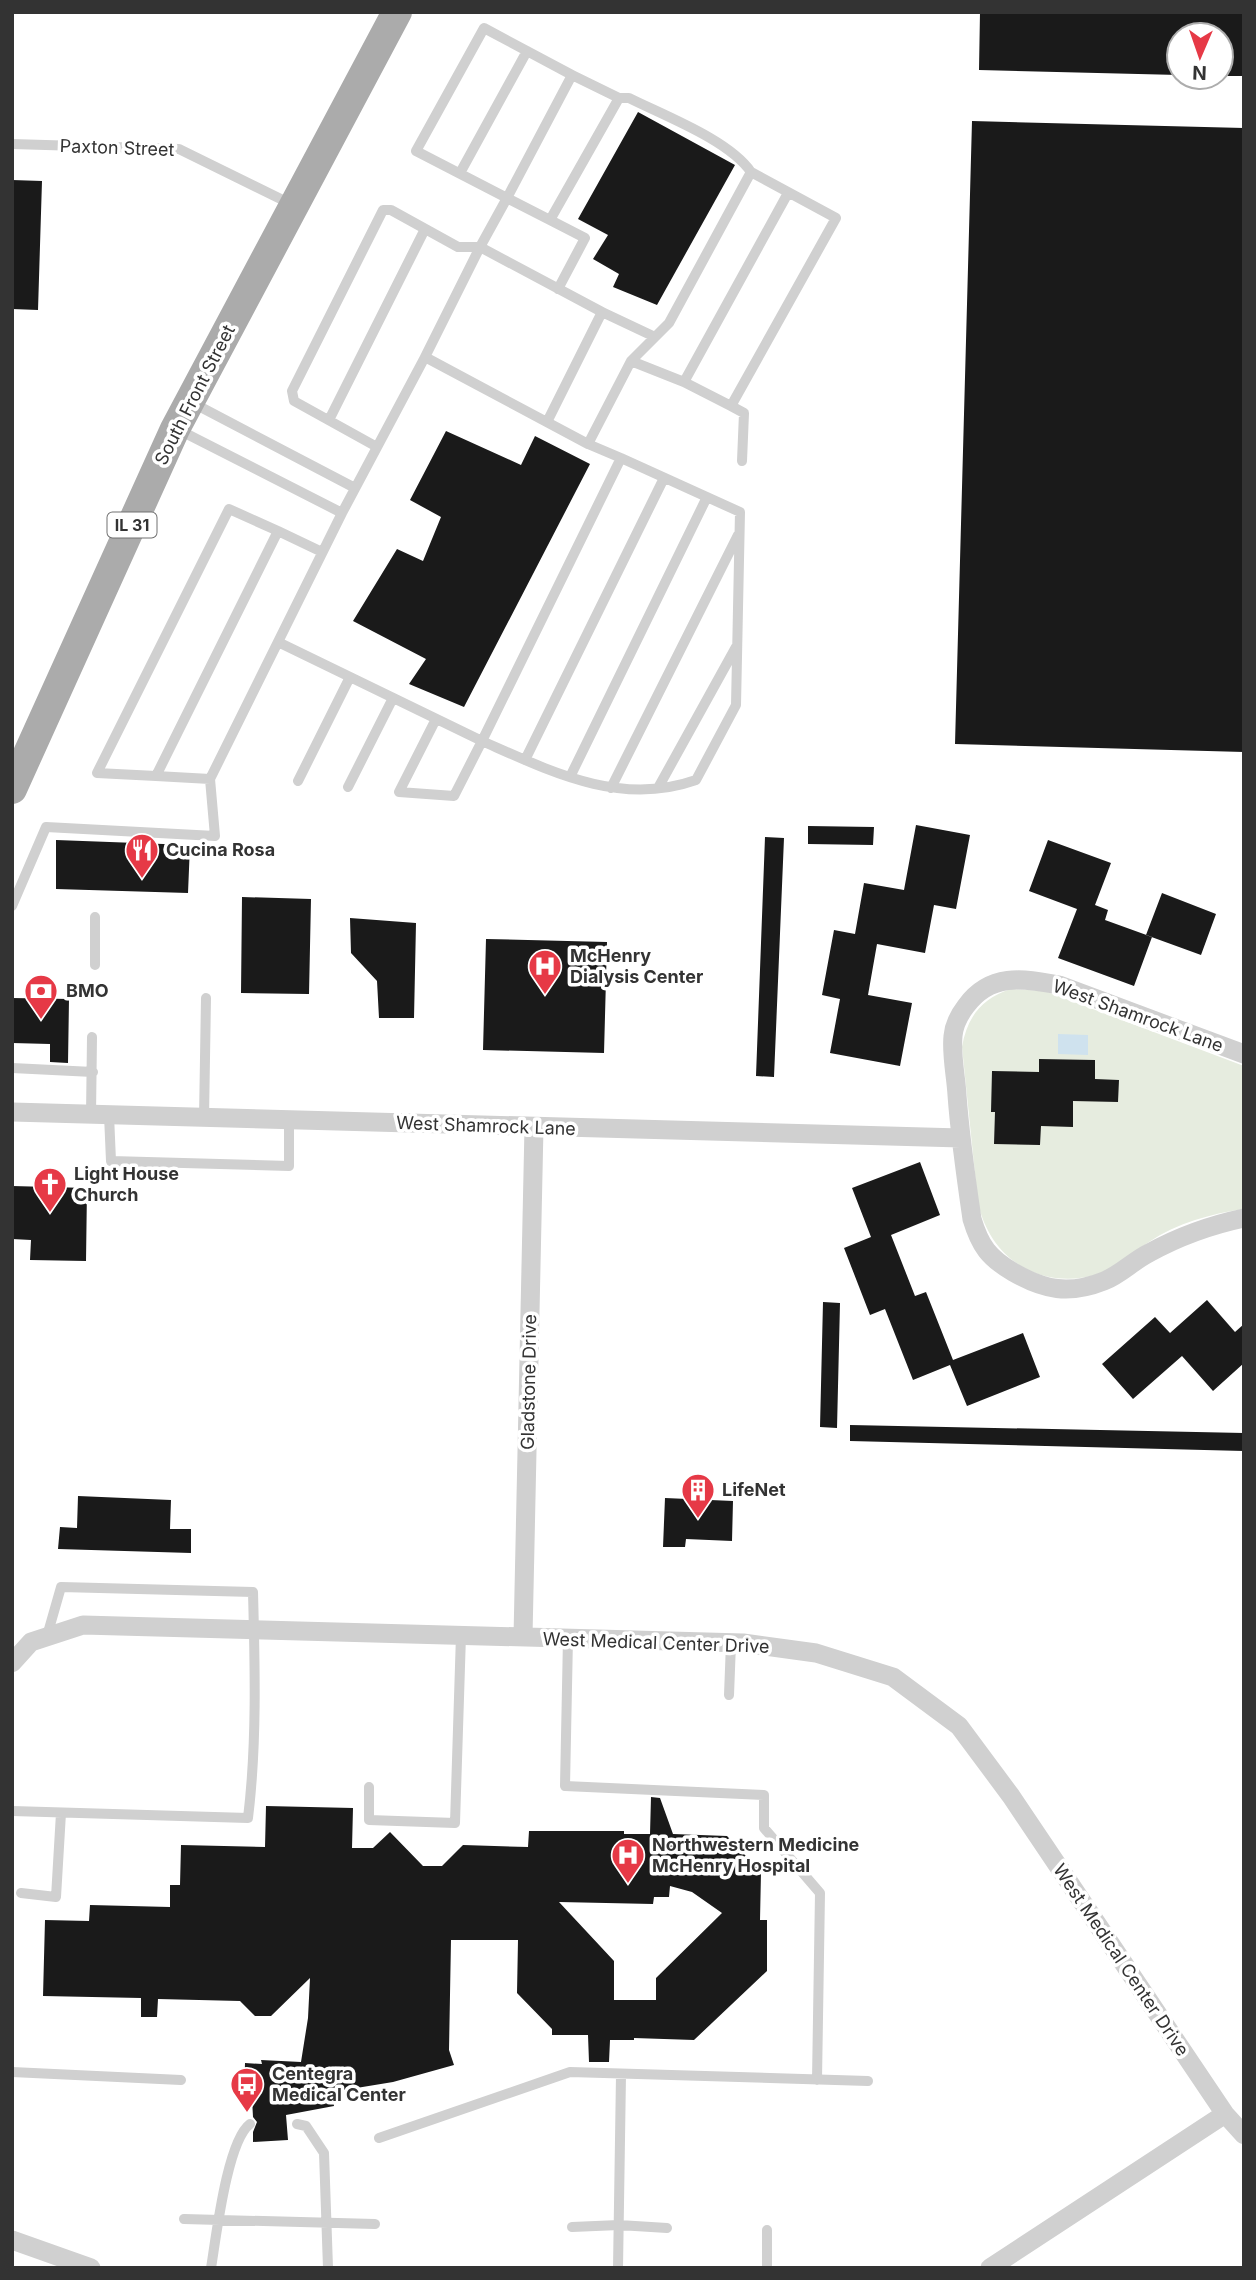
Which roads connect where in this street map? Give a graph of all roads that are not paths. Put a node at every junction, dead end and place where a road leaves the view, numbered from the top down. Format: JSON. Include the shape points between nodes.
{"nodes":[{"id":1,"x":397,"y":12,"type":"edge"},
{"id":2,"x":527,"y":51,"type":"junction"},
{"id":3,"x":572,"y":75,"type":"junction"},
{"id":4,"x":619,"y":99,"type":"junction"},
{"id":5,"x":12,"y":144,"type":"edge"},
{"id":6,"x":751,"y":172,"type":"junction"},
{"id":7,"x":460,"y":173,"type":"junction"},
{"id":8,"x":788,"y":193,"type":"junction"},
{"id":9,"x":508,"y":198,"type":"junction"},
{"id":10,"x":294,"y":205,"type":"junction"},
{"id":11,"x":551,"y":220,"type":"junction"},
{"id":12,"x":425,"y":229,"type":"junction"},
{"id":13,"x":480,"y":247,"type":"junction"},
{"id":14,"x":558,"y":289,"type":"junction"},
{"id":15,"x":602,"y":312,"type":"junction"},
{"id":16,"x":655,"y":337,"type":"junction"},
{"id":17,"x":425,"y":357,"type":"junction"},
{"id":18,"x":631,"y":361,"type":"junction"},
{"id":19,"x":684,"y":382,"type":"junction"},
{"id":20,"x":190,"y":401,"type":"junction"},
{"id":21,"x":731,"y":406,"type":"junction"},
{"id":22,"x":328,"y":420,"type":"junction"},
{"id":23,"x":547,"y":422,"type":"junction"},
{"id":24,"x":175,"y":429,"type":"junction"},
{"id":25,"x":589,"y":444,"type":"junction"},
{"id":26,"x":377,"y":447,"type":"junction"},
{"id":27,"x":621,"y":458,"type":"junction"},
{"id":28,"x":742,"y":461,"type":"dead end"},
{"id":29,"x":664,"y":478,"type":"junction"},
{"id":30,"x":355,"y":488,"type":"junction"},
{"id":31,"x":707,"y":497,"type":"junction"},
{"id":32,"x":342,"y":513,"type":"junction"},
{"id":33,"x":278,"y":531,"type":"junction"},
{"id":34,"x":740,"y":531,"type":"junction"},
{"id":35,"x":322,"y":552,"type":"junction"},
{"id":36,"x":278,"y":642,"type":"junction"},
{"id":37,"x":738,"y":644,"type":"junction"},
{"id":38,"x":350,"y":677,"type":"junction"},
{"id":39,"x":393,"y":698,"type":"junction"},
{"id":40,"x":436,"y":719,"type":"junction"},
{"id":41,"x":482,"y":741,"type":"junction"},
{"id":42,"x":525,"y":760,"type":"junction"},
{"id":43,"x":156,"y":776,"type":"junction"},
{"id":44,"x":570,"y":777,"type":"junction"},
{"id":45,"x":210,"y":779,"type":"junction"},
{"id":46,"x":298,"y":781,"type":"dead end"},
{"id":47,"x":348,"y":788,"type":"dead end"},
{"id":48,"x":611,"y":788,"type":"junction"},
{"id":49,"x":658,"y":788,"type":"junction"},
{"id":50,"x":12,"y":789,"type":"edge"},
{"id":51,"x":12,"y":906,"type":"edge"},
{"id":52,"x":95,"y":916,"type":"dead end"},
{"id":53,"x":95,"y":965,"type":"dead end"},
{"id":54,"x":206,"y":998,"type":"dead end"},
{"id":55,"x":92,"y":1037,"type":"dead end"},
{"id":56,"x":1244,"y":1054,"type":"edge"},
{"id":57,"x":12,"y":1068,"type":"edge"},
{"id":58,"x":93,"y":1072,"type":"junction"},
{"id":59,"x":12,"y":1112,"type":"edge"},
{"id":60,"x":100,"y":1115,"type":"junction"},
{"id":61,"x":204,"y":1118,"type":"junction"},
{"id":62,"x":289,"y":1121,"type":"junction"},
{"id":63,"x":534,"y":1127,"type":"junction"},
{"id":64,"x":961,"y":1138,"type":"junction"},
{"id":65,"x":1244,"y":1218,"type":"edge"},
{"id":66,"x":254,"y":1629,"type":"junction"},
{"id":67,"x":461,"y":1635,"type":"junction"},
{"id":68,"x":47,"y":1636,"type":"junction"},
{"id":69,"x":523,"y":1637,"type":"junction"},
{"id":70,"x":568,"y":1638,"type":"junction"},
{"id":71,"x":731,"y":1643,"type":"junction"},
{"id":72,"x":12,"y":1663,"type":"edge"},
{"id":73,"x":730,"y":1695,"type":"dead end"},
{"id":74,"x":369,"y":1787,"type":"dead end"},
{"id":75,"x":12,"y":1811,"type":"edge"},
{"id":76,"x":61,"y":1813,"type":"junction"},
{"id":77,"x":21,"y":1893,"type":"dead end"},
{"id":78,"x":12,"y":2072,"type":"edge"},
{"id":79,"x":621,"y":2075,"type":"junction"},
{"id":80,"x":181,"y":2080,"type":"dead end"},
{"id":81,"x":817,"y":2080,"type":"junction"},
{"id":82,"x":868,"y":2081,"type":"dead end"},
{"id":83,"x":1225,"y":2115,"type":"junction"},
{"id":84,"x":250,"y":2124,"type":"dead end"},
{"id":85,"x":297,"y":2124,"type":"dead end"},
{"id":86,"x":1244,"y":2135,"type":"edge"},
{"id":87,"x":379,"y":2138,"type":"dead end"},
{"id":88,"x":184,"y":2219,"type":"dead end"},
{"id":89,"x":218,"y":2220,"type":"junction"},
{"id":90,"x":327,"y":2222,"type":"junction"},
{"id":91,"x":375,"y":2224,"type":"dead end"},
{"id":92,"x":619,"y":2225,"type":"junction"},
{"id":93,"x":572,"y":2227,"type":"dead end"},
{"id":94,"x":667,"y":2228,"type":"dead end"},
{"id":95,"x":767,"y":2230,"type":"dead end"},
{"id":96,"x":12,"y":2240,"type":"edge"},
{"id":97,"x":91,"y":2268,"type":"edge"},
{"id":98,"x":211,"y":2268,"type":"edge"},
{"id":99,"x":328,"y":2268,"type":"edge"},
{"id":100,"x":618,"y":2268,"type":"edge"},
{"id":101,"x":767,"y":2268,"type":"edge"},
{"id":102,"x":990,"y":2268,"type":"edge"}],
"edges":[{"from":1,"to":10,"type":"main road","name":"South Front Street","number":"IL 31"},
{"from":2,"to":3,"type":"lane"},
{"from":2,"to":7,"type":"lane"},
{"from":2,"to":7,"type":"lane","via":[[484,28],[416,151]]},
{"from":3,"to":4,"type":"lane"},
{"from":3,"to":9,"type":"lane"},
{"from":4,"to":6,"type":"lane","via":[[629,98],[722,145]]},
{"from":4,"to":11,"type":"lane"},
{"from":5,"to":10,"type":"lane","name":"Paxton Street","via":[[178,149]]},
{"from":6,"to":8,"type":"lane"},
{"from":6,"to":16,"type":"lane","via":[[669,323]]},
{"from":7,"to":9,"type":"lane"},
{"from":8,"to":19,"type":"lane"},
{"from":8,"to":21,"type":"lane","via":[[836,219]]},
{"from":9,"to":11,"type":"lane"},
{"from":9,"to":13,"type":"lane"},
{"from":10,"to":20,"type":"main road","name":"South Front Street","number":"IL 31"},
{"from":11,"to":14,"type":"lane","via":[[585,238]]},
{"from":12,"to":13,"type":"lane","via":[[458,247]]},
{"from":12,"to":22,"type":"lane"},
{"from":12,"to":22,"type":"lane","via":[[383,210],[292,391],[294,401]]},
{"from":13,"to":14,"type":"lane"},
{"from":13,"to":17,"type":"lane"},
{"from":14,"to":15,"type":"lane"},
{"from":15,"to":16,"type":"lane"},
{"from":15,"to":23,"type":"lane"},
{"from":16,"to":18,"type":"lane"},
{"from":17,"to":23,"type":"lane"},
{"from":17,"to":26,"type":"lane"},
{"from":18,"to":19,"type":"lane"},
{"from":18,"to":25,"type":"lane"},
{"from":19,"to":21,"type":"lane"},
{"from":20,"to":24,"type":"main road","name":"South Front Street","number":"IL 31"},
{"from":20,"to":30,"type":"lane"},
{"from":21,"to":28,"type":"lane","via":[[744,413]]},
{"from":22,"to":26,"type":"lane"},
{"from":23,"to":25,"type":"lane"},
{"from":24,"to":32,"type":"lane"},
{"from":24,"to":50,"type":"main road","name":"South Front Street","number":"IL 31"},
{"from":25,"to":27,"type":"lane"},
{"from":26,"to":30,"type":"lane"},
{"from":27,"to":29,"type":"lane"},
{"from":27,"to":41,"type":"lane"},
{"from":29,"to":31,"type":"lane"},
{"from":29,"to":42,"type":"lane"},
{"from":30,"to":32,"type":"lane"},
{"from":31,"to":34,"type":"lane","via":[[740,512]]},
{"from":31,"to":44,"type":"lane"},
{"from":32,"to":35,"type":"lane"},
{"from":33,"to":35,"type":"lane"},
{"from":33,"to":43,"type":"lane"},
{"from":33,"to":43,"type":"lane","via":[[229,509],[97,774]]},
{"from":34,"to":37,"type":"lane"},
{"from":34,"to":48,"type":"lane"},
{"from":35,"to":36,"type":"lane"},
{"from":36,"to":38,"type":"lane"},
{"from":36,"to":45,"type":"lane"},
{"from":37,"to":49,"type":"lane"},
{"from":37,"to":49,"type":"lane","via":[[736,705],[696,780]]},
{"from":38,"to":39,"type":"lane"},
{"from":38,"to":46,"type":"lane"},
{"from":39,"to":40,"type":"lane"},
{"from":39,"to":47,"type":"lane"},
{"from":40,"to":41,"type":"lane"},
{"from":40,"to":41,"type":"lane","via":[[399,792],[454,796]]},
{"from":41,"to":42,"type":"lane"},
{"from":42,"to":44,"type":"lane"},
{"from":43,"to":45,"type":"lane"},
{"from":44,"to":48,"type":"lane"},
{"from":45,"to":51,"type":"lane","via":[[215,836],[46,827]]},
{"from":48,"to":49,"type":"lane"},
{"from":52,"to":53,"type":"lane"},
{"from":54,"to":61,"type":"lane"},
{"from":55,"to":58,"type":"lane"},
{"from":56,"to":64,"type":"street","name":"West Shamrock Lane","via":[[1059,985],[1007,980],[986,986],[959,1015],[953,1035]]},
{"from":57,"to":58,"type":"lane"},
{"from":58,"to":60,"type":"lane"},
{"from":59,"to":60,"type":"street","name":"West Shamrock Lane"},
{"from":60,"to":61,"type":"street","name":"West Shamrock Lane"},
{"from":60,"to":62,"type":"lane","via":[[111,1161],[289,1166]]},
{"from":61,"to":62,"type":"street","name":"West Shamrock Lane"},
{"from":62,"to":63,"type":"street","name":"West Shamrock Lane"},
{"from":63,"to":64,"type":"street","name":"West Shamrock Lane"},
{"from":63,"to":69,"type":"street","name":"Gladstone Drive"},
{"from":64,"to":65,"type":"street","name":"West Shamrock Lane","via":[[976,1230],[992,1260],[1034,1285],[1068,1291],[1105,1281],[1149,1252],[1214,1224]]},
{"from":66,"to":67,"type":"street","name":"West Medical Center Drive"},
{"from":66,"to":68,"type":"street","name":"West Medical Center Drive","via":[[83,1625]]},
{"from":66,"to":68,"type":"lane","via":[[253,1592],[61,1587]]},
{"from":66,"to":76,"type":"lane","via":[[248,1818]]},
{"from":67,"to":69,"type":"street","name":"West Medical Center Drive"},
{"from":67,"to":74,"type":"lane","via":[[455,1823],[369,1820]]},
{"from":68,"to":72,"type":"street","name":"West Medical Center Drive","via":[[31,1642]]},
{"from":69,"to":70,"type":"street","name":"West Medical Center Drive"},
{"from":70,"to":71,"type":"street","name":"West Medical Center Drive"},
{"from":70,"to":81,"type":"lane","via":[[565,1786],[764,1796],[764,1828],[820,1893]]},
{"from":71,"to":73,"type":"lane"},
{"from":71,"to":83,"type":"street","name":"West Medical Center Drive","via":[[816,1653],[892,1676],[959,1726]]},
{"from":75,"to":76,"type":"lane"},
{"from":76,"to":77,"type":"lane","via":[[56,1897]]},
{"from":78,"to":80,"type":"lane"},
{"from":79,"to":81,"type":"lane"},
{"from":79,"to":87,"type":"lane","via":[[570,2072]]},
{"from":79,"to":92,"type":"lane"},
{"from":81,"to":82,"type":"lane"},
{"from":83,"to":86,"type":"street","name":"West Medical Center Drive"},
{"from":83,"to":102,"type":"street"},
{"from":84,"to":89,"type":"lane","via":[[236,2142]]},
{"from":85,"to":90,"type":"lane","via":[[306,2126],[324,2153]]},
{"from":88,"to":89,"type":"lane"},
{"from":89,"to":90,"type":"lane"},
{"from":89,"to":98,"type":"lane"},
{"from":90,"to":91,"type":"lane"},
{"from":90,"to":99,"type":"lane"},
{"from":92,"to":93,"type":"lane"},
{"from":92,"to":94,"type":"lane"},
{"from":92,"to":100,"type":"lane"},
{"from":95,"to":101,"type":"lane"},
{"from":96,"to":97,"type":"street"}]}
